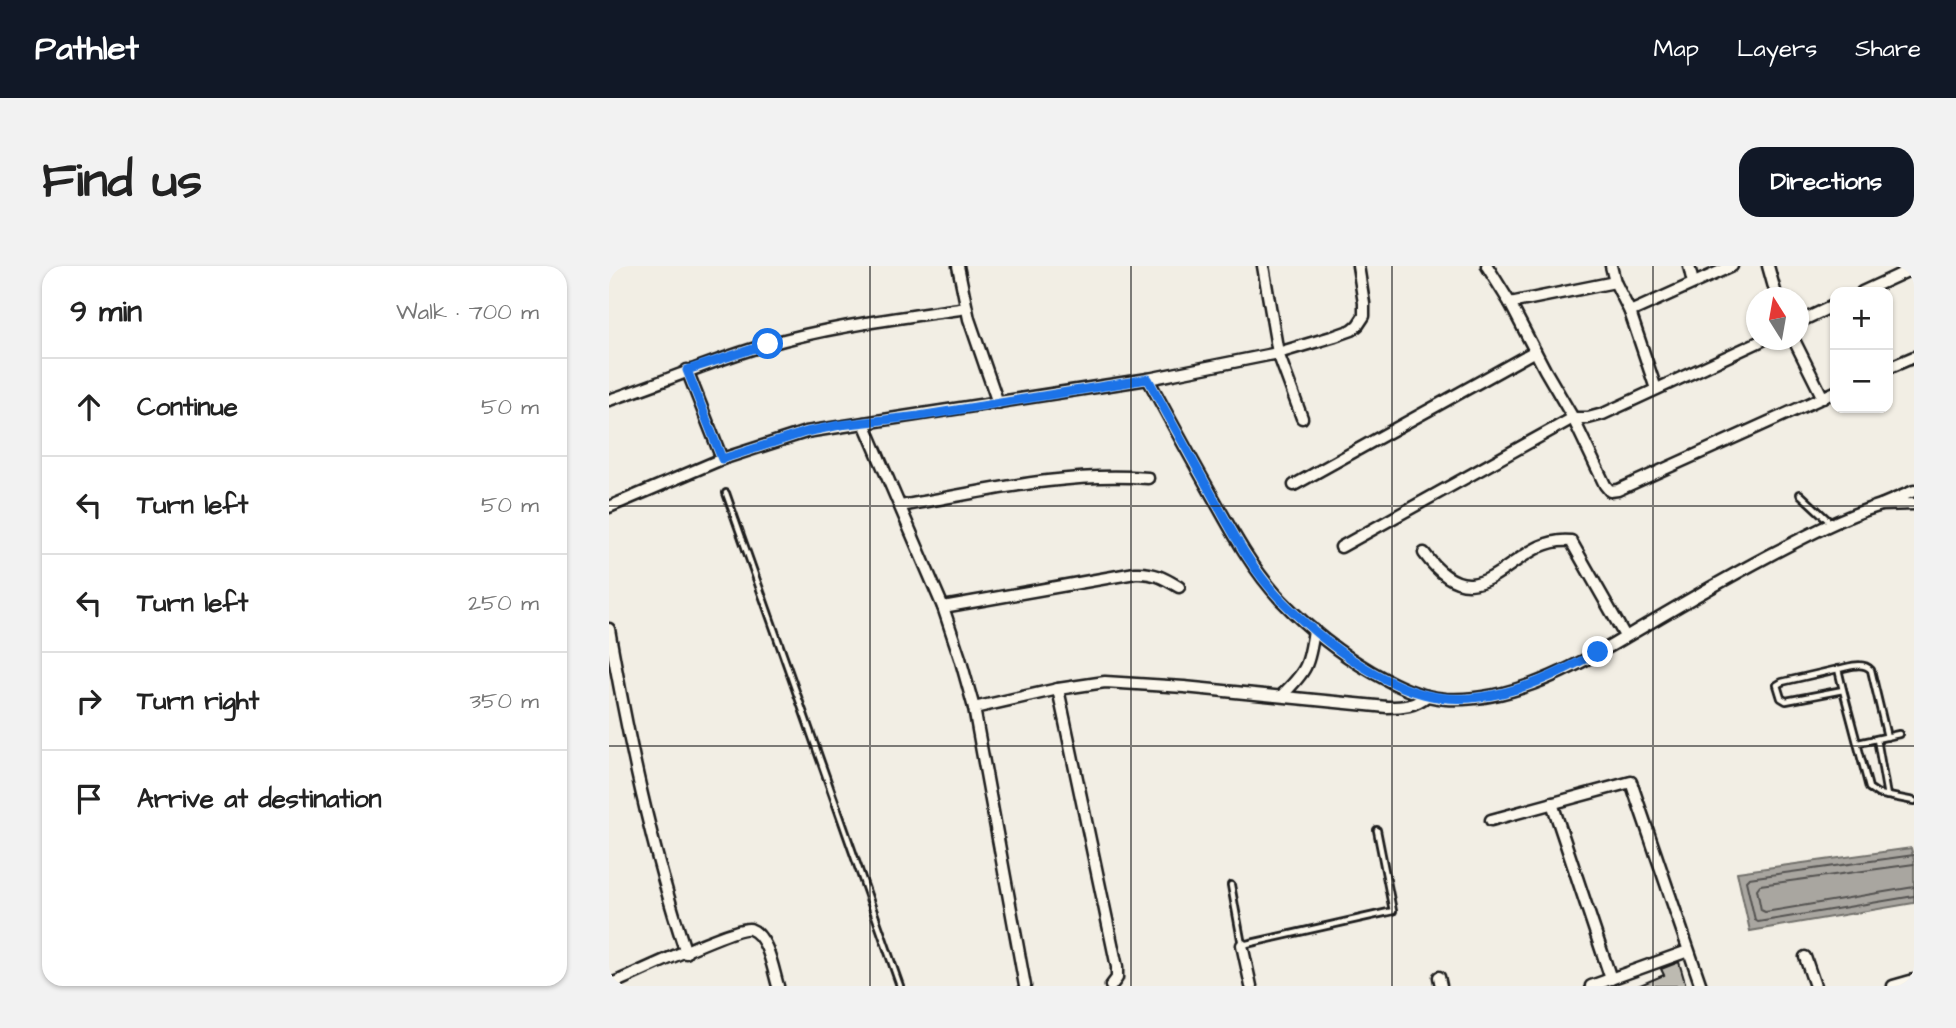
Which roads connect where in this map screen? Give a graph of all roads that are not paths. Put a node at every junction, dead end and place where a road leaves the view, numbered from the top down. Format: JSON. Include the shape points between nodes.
{"nodes":[{"id":1,"x":957,"y":266,"type":"edge"},
{"id":2,"x":1263,"y":266,"type":"edge"},
{"id":3,"x":1358,"y":266,"type":"edge"},
{"id":4,"x":1487,"y":266,"type":"edge"},
{"id":5,"x":1611,"y":266,"type":"edge"},
{"id":6,"x":1689,"y":266,"type":"edge"},
{"id":7,"x":1732,"y":266,"type":"edge"},
{"id":8,"x":1768,"y":266,"type":"edge"},
{"id":9,"x":1914,"y":268,"type":"edge"},
{"id":10,"x":1615,"y":282,"type":"junction"},
{"id":11,"x":1693,"y":283,"type":"junction"},
{"id":12,"x":1774,"y":287,"type":"edge"},
{"id":13,"x":1873,"y":287,"type":"edge"},
{"id":14,"x":1510,"y":303,"type":"junction"},
{"id":15,"x":1830,"y":307,"type":"edge"},
{"id":16,"x":966,"y":308,"type":"junction"},
{"id":17,"x":1630,"y":312,"type":"junction"},
{"id":18,"x":1809,"y":317,"type":"edge"},
{"id":19,"x":1746,"y":348,"type":"edge"},
{"id":20,"x":1799,"y":350,"type":"edge"},
{"id":21,"x":1535,"y":351,"type":"junction"},
{"id":22,"x":1277,"y":353,"type":"junction"},
{"id":23,"x":1914,"y":357,"type":"edge"},
{"id":24,"x":1893,"y":367,"type":"edge"},
{"id":25,"x":687,"y":370,"type":"junction"},
{"id":26,"x":1148,"y":379,"type":"junction"},
{"id":27,"x":1656,"y":389,"type":"junction"},
{"id":28,"x":1830,"y":394,"type":"edge"},
{"id":29,"x":1823,"y":398,"type":"junction"},
{"id":30,"x":609,"y":400,"type":"edge"},
{"id":31,"x":998,"y":402,"type":"junction"},
{"id":32,"x":1302,"y":418,"type":"dead end"},
{"id":33,"x":1573,"y":418,"type":"junction"},
{"id":34,"x":864,"y":423,"type":"junction"},
{"id":35,"x":722,"y":459,"type":"junction"},
{"id":36,"x":1148,"y":478,"type":"dead end"},
{"id":37,"x":1294,"y":485,"type":"dead end"},
{"id":38,"x":1914,"y":491,"type":"edge"},
{"id":39,"x":726,"y":493,"type":"dead end"},
{"id":40,"x":1800,"y":494,"type":"dead end"},
{"id":41,"x":1914,"y":504,"type":"edge"},
{"id":42,"x":1881,"y":505,"type":"junction"},
{"id":43,"x":901,"y":506,"type":"junction"},
{"id":44,"x":609,"y":507,"type":"edge"},
{"id":45,"x":1832,"y":524,"type":"junction"},
{"id":46,"x":1341,"y":547,"type":"dead end"},
{"id":47,"x":1424,"y":553,"type":"dead end"},
{"id":48,"x":1179,"y":587,"type":"dead end"},
{"id":49,"x":943,"y":607,"type":"junction"},
{"id":50,"x":609,"y":629,"type":"edge"},
{"id":51,"x":1314,"y":630,"type":"junction"},
{"id":52,"x":1625,"y":636,"type":"junction"},
{"id":53,"x":612,"y":668,"type":"edge"},
{"id":54,"x":1838,"y":669,"type":"junction"},
{"id":55,"x":1058,"y":689,"type":"junction"},
{"id":56,"x":1843,"y":690,"type":"junction"},
{"id":57,"x":1281,"y":696,"type":"junction"},
{"id":58,"x":1427,"y":696,"type":"junction"},
{"id":59,"x":974,"y":708,"type":"junction"},
{"id":60,"x":1899,"y":734,"type":"dead end"},
{"id":61,"x":1887,"y":737,"type":"junction"},
{"id":62,"x":1877,"y":739,"type":"junction"},
{"id":63,"x":1858,"y":743,"type":"junction"},
{"id":64,"x":1887,"y":796,"type":"junction"},
{"id":65,"x":1914,"y":801,"type":"edge"},
{"id":66,"x":1552,"y":803,"type":"junction"},
{"id":67,"x":1491,"y":820,"type":"dead end"},
{"id":68,"x":1377,"y":830,"type":"dead end"},
{"id":69,"x":1231,"y":885,"type":"dead end"},
{"id":70,"x":1242,"y":945,"type":"junction"},
{"id":71,"x":1688,"y":951,"type":"junction"},
{"id":72,"x":686,"y":953,"type":"junction"},
{"id":73,"x":1805,"y":957,"type":"dead end"},
{"id":74,"x":1611,"y":979,"type":"junction"},
{"id":75,"x":1914,"y":980,"type":"edge"},
{"id":76,"x":609,"y":985,"type":"edge"},
{"id":77,"x":778,"y":986,"type":"edge"},
{"id":78,"x":900,"y":986,"type":"edge"},
{"id":79,"x":1025,"y":986,"type":"edge"},
{"id":80,"x":1111,"y":986,"type":"edge"},
{"id":81,"x":1251,"y":986,"type":"edge"},
{"id":82,"x":1591,"y":986,"type":"edge"},
{"id":83,"x":1701,"y":986,"type":"edge"},
{"id":84,"x":1815,"y":986,"type":"edge"},
{"id":85,"x":1893,"y":986,"type":"edge"}],
"edges":[{"from":1,"to":16,"type":"street"},
{"from":2,"to":22,"type":"street"},
{"from":3,"to":22,"type":"street","via":[[1364,303],[1359,325]]},
{"from":4,"to":14,"type":"street"},
{"from":5,"to":10,"type":"street"},
{"from":6,"to":11,"type":"street"},
{"from":7,"to":11,"type":"street"},
{"from":8,"to":12,"type":"street"},
{"from":9,"to":13,"type":"street"},
{"from":10,"to":14,"type":"street"},
{"from":10,"to":17,"type":"street"},
{"from":11,"to":17,"type":"street"},
{"from":14,"to":21,"type":"street"},
{"from":15,"to":18,"type":"street"},
{"from":16,"to":25,"type":"street","via":[[825,330]]},
{"from":16,"to":31,"type":"street"},
{"from":17,"to":27,"type":"street"},
{"from":19,"to":27,"type":"street"},
{"from":20,"to":29,"type":"street"},
{"from":21,"to":33,"type":"street"},
{"from":21,"to":37,"type":"street"},
{"from":22,"to":26,"type":"street"},
{"from":22,"to":32,"type":"street"},
{"from":23,"to":24,"type":"street"},
{"from":25,"to":30,"type":"street"},
{"from":25,"to":35,"type":"street"},
{"from":26,"to":31,"type":"street"},
{"from":26,"to":51,"type":"street","via":[[1253,564],[1281,600]]},
{"from":27,"to":33,"type":"street","via":[[1603,414]]},
{"from":28,"to":29,"type":"street"},
{"from":29,"to":33,"type":"street","via":[[1613,491],[1605,485]]},
{"from":31,"to":34,"type":"street"},
{"from":33,"to":46,"type":"street"},
{"from":34,"to":35,"type":"street","via":[[806,432]]},
{"from":34,"to":43,"type":"street"},
{"from":35,"to":44,"type":"street"},
{"from":36,"to":43,"type":"street","via":[[1068,478]]},
{"from":38,"to":42,"type":"street"},
{"from":39,"to":78,"type":"lane"},
{"from":40,"to":45,"type":"lane"},
{"from":41,"to":42,"type":"street"},
{"from":42,"to":45,"type":"street"},
{"from":43,"to":49,"type":"street"},
{"from":45,"to":52,"type":"street"},
{"from":47,"to":52,"type":"street","via":[[1442,574],[1465,586],[1501,572],[1546,544],[1571,541]]},
{"from":48,"to":49,"type":"street","via":[[1159,575],[1135,573]]},
{"from":49,"to":59,"type":"street"},
{"from":50,"to":53,"type":"street"},
{"from":51,"to":57,"type":"street","via":[[1305,670]]},
{"from":51,"to":58,"type":"street","via":[[1352,661],[1396,686]]},
{"from":52,"to":58,"type":"street","via":[[1555,675],[1508,693],[1477,698]]},
{"from":53,"to":72,"type":"street"},
{"from":54,"to":56,"type":"lane"},
{"from":54,"to":56,"type":"lane","via":[[1782,682],[1777,688],[1786,701]]},
{"from":54,"to":61,"type":"lane","via":[[1864,665],[1871,670]]},
{"from":55,"to":57,"type":"street","via":[[1105,682]]},
{"from":55,"to":59,"type":"street"},
{"from":55,"to":80,"type":"street","via":[[1117,967]]},
{"from":56,"to":63,"type":"lane"},
{"from":57,"to":58,"type":"street","via":[[1404,707]]},
{"from":59,"to":79,"type":"street"},
{"from":60,"to":61,"type":"lane"},
{"from":61,"to":62,"type":"lane"},
{"from":62,"to":63,"type":"lane"},
{"from":62,"to":64,"type":"lane"},
{"from":63,"to":64,"type":"lane","via":[[1869,788]]},
{"from":64,"to":65,"type":"lane"},
{"from":66,"to":67,"type":"street"},
{"from":66,"to":71,"type":"street","via":[[1631,782]]},
{"from":66,"to":74,"type":"street"},
{"from":68,"to":70,"type":"lane","via":[[1393,911]]},
{"from":69,"to":70,"type":"lane"},
{"from":70,"to":81,"type":"street"},
{"from":71,"to":74,"type":"street"},
{"from":71,"to":83,"type":"street"},
{"from":72,"to":76,"type":"street"},
{"from":72,"to":77,"type":"street","via":[[750,929],[764,944]]},
{"from":73,"to":84,"type":"street"},
{"from":74,"to":82,"type":"street"},
{"from":75,"to":85,"type":"street"}]}
